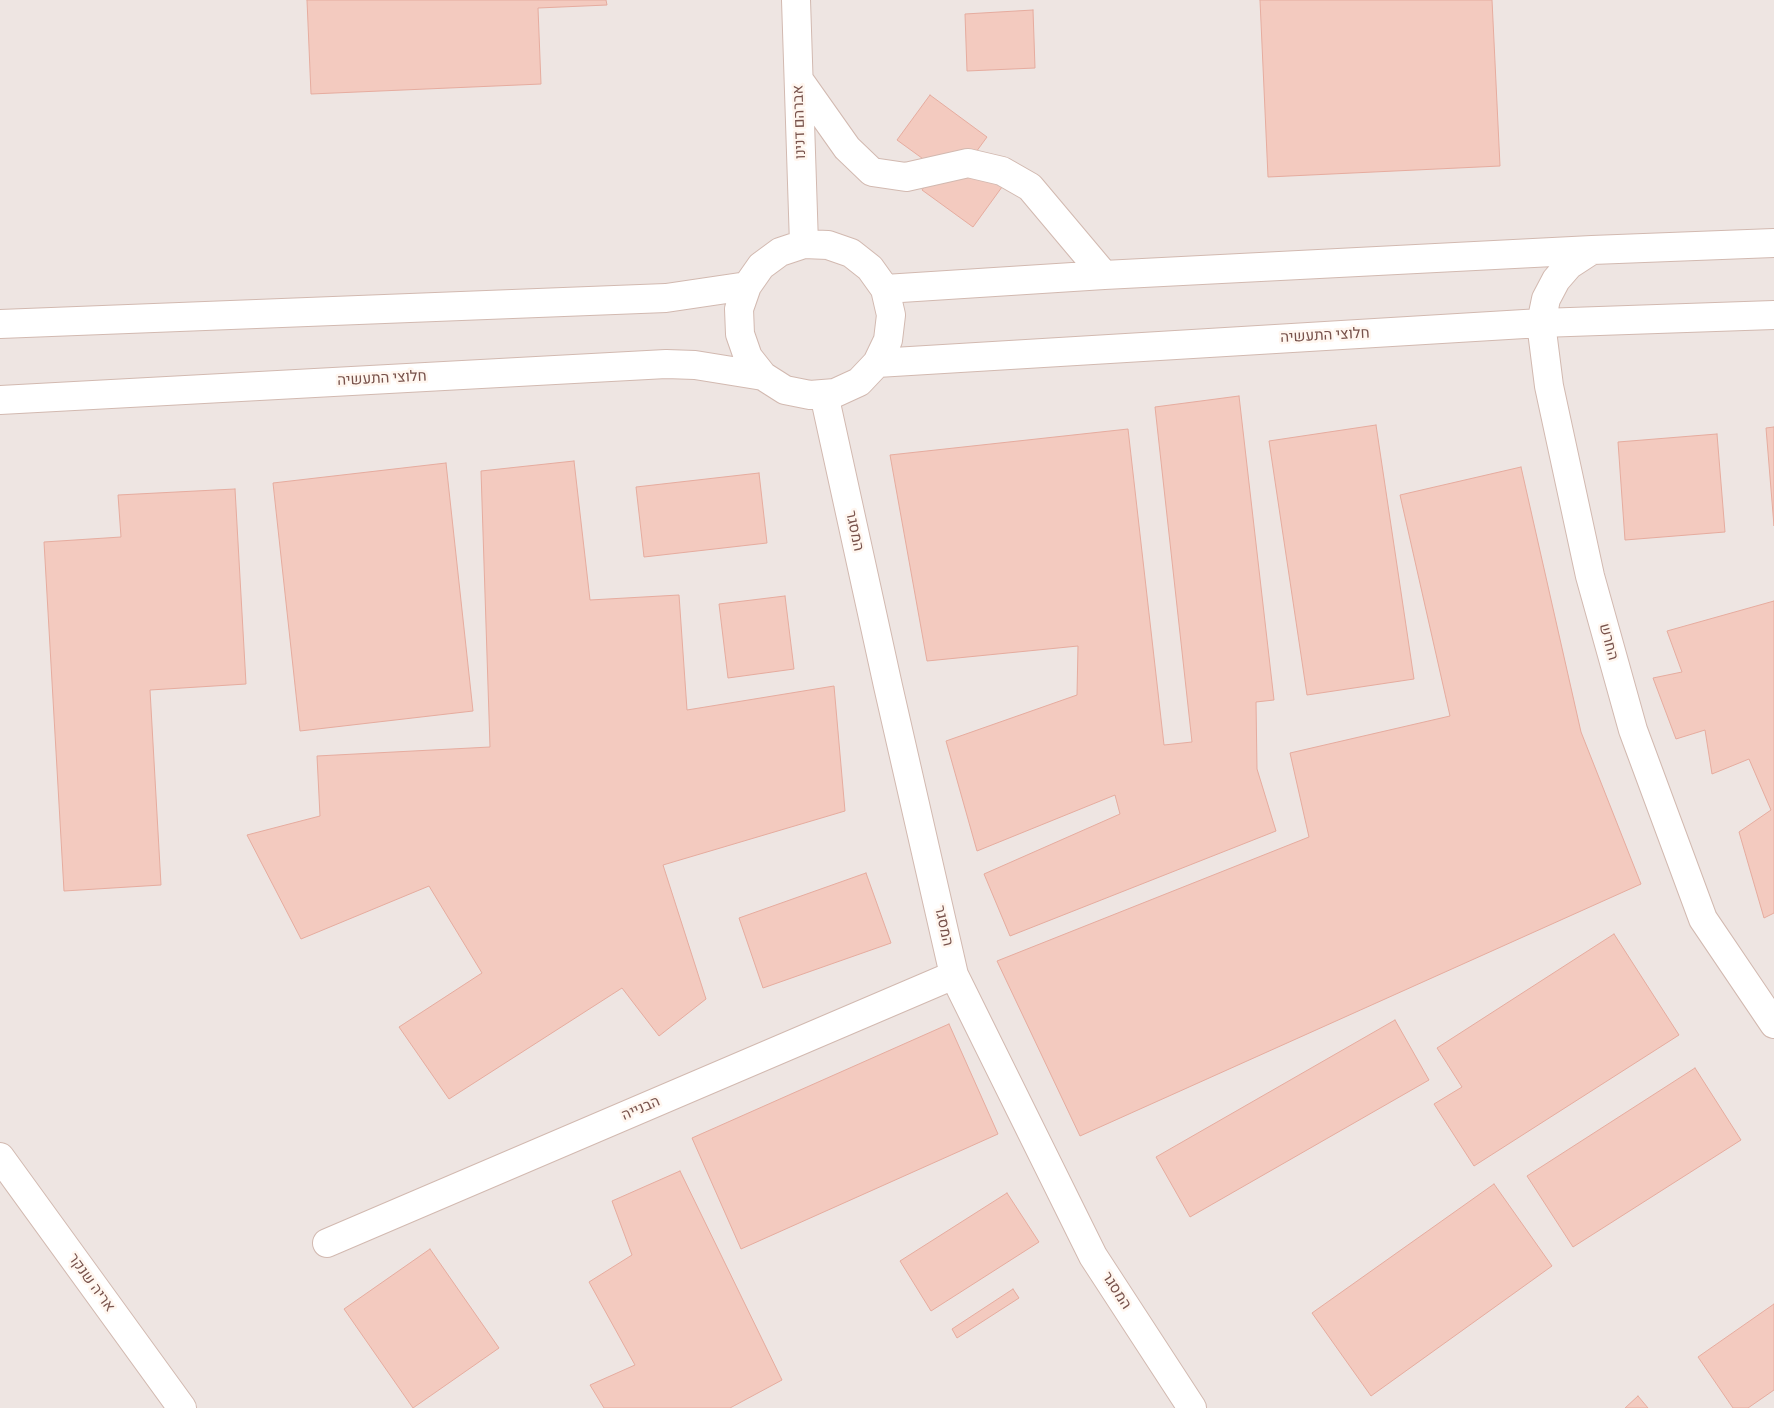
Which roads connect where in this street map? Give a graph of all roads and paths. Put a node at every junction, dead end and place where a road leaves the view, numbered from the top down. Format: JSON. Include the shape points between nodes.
{"nodes":[{"id":1,"x":796,"y":0,"type":"edge"},
{"id":2,"x":799,"y":80,"type":"junction"},
{"id":3,"x":804,"y":244,"type":"junction"},
{"id":4,"x":1774,"y":244,"type":"edge"},
{"id":5,"x":1592,"y":250,"type":"junction"},
{"id":6,"x":1104,"y":275,"type":"junction"},
{"id":7,"x":747,"y":286,"type":"junction"},
{"id":8,"x":884,"y":289,"type":"junction"},
{"id":9,"x":1774,"y":315,"type":"edge"},
{"id":10,"x":1541,"y":323,"type":"junction"},
{"id":11,"x":0,"y":324,"type":"edge"},
{"id":12,"x":877,"y":363,"type":"junction"},
{"id":13,"x":763,"y":376,"type":"junction"},
{"id":14,"x":824,"y":394,"type":"junction"},
{"id":15,"x":0,"y":400,"type":"edge"},
{"id":16,"x":954,"y":976,"type":"junction"},
{"id":17,"x":1774,"y":1024,"type":"edge"},
{"id":18,"x":0,"y":1158,"type":"edge"},
{"id":19,"x":327,"y":1243,"type":"dead end"},
{"id":20,"x":182,"y":1408,"type":"edge"},
{"id":21,"x":1192,"y":1408,"type":"edge"}],
"edges":[{"from":1,"to":2,"type":"street","name":"אברהם דנינו"},
{"from":2,"to":3,"type":"street","name":"אברהם דנינו"},
{"from":2,"to":6,"type":"street","via":[[847,148],[872,172],[906,177],[968,163],[1002,171],[1030,187]]},
{"from":3,"to":7,"type":"street","name":"חלוצי התעשיה","via":[[780,252],[761,266]]},
{"from":3,"to":8,"type":"street","name":"חלוצי התעשיה","via":[[828,245],[851,253],[870,268]]},
{"from":4,"to":5,"type":"street"},
{"from":5,"to":6,"type":"street"},
{"from":5,"to":10,"type":"street","name":"החרש","via":[[1569,265],[1556,280],[1546,299]]},
{"from":6,"to":8,"type":"street"},
{"from":7,"to":11,"type":"street","via":[[666,298]]},
{"from":7,"to":13,"type":"street","name":"חלוצי התעשיה","via":[[739,310],[740,334],[748,357]]},
{"from":8,"to":12,"type":"street","name":"חלוצי התעשיה","via":[[891,315],[888,340]]},
{"from":9,"to":10,"type":"street","name":"חלוצי התעשיה"},
{"from":10,"to":12,"type":"street","name":"חלוצי התעשיה"},
{"from":10,"to":17,"type":"street","name":"החרש","via":[[1549,386],[1590,576],[1633,730],[1703,919]]},
{"from":12,"to":14,"type":"street","name":"חלוצי התעשיה","via":[[859,382],[835,393]]},
{"from":13,"to":14,"type":"street","name":"חלוצי התעשיה","via":[[784,390]]},
{"from":13,"to":15,"type":"street","name":"חלוצי התעשיה","via":[[695,365],[666,364]]},
{"from":14,"to":16,"type":"street","name":"המסגר"},
{"from":16,"to":19,"type":"street","name":"הבנייה"},
{"from":16,"to":21,"type":"street","name":"המסגר","via":[[1094,1256]]},
{"from":18,"to":20,"type":"street","name":"אריה שנקר"}]}
